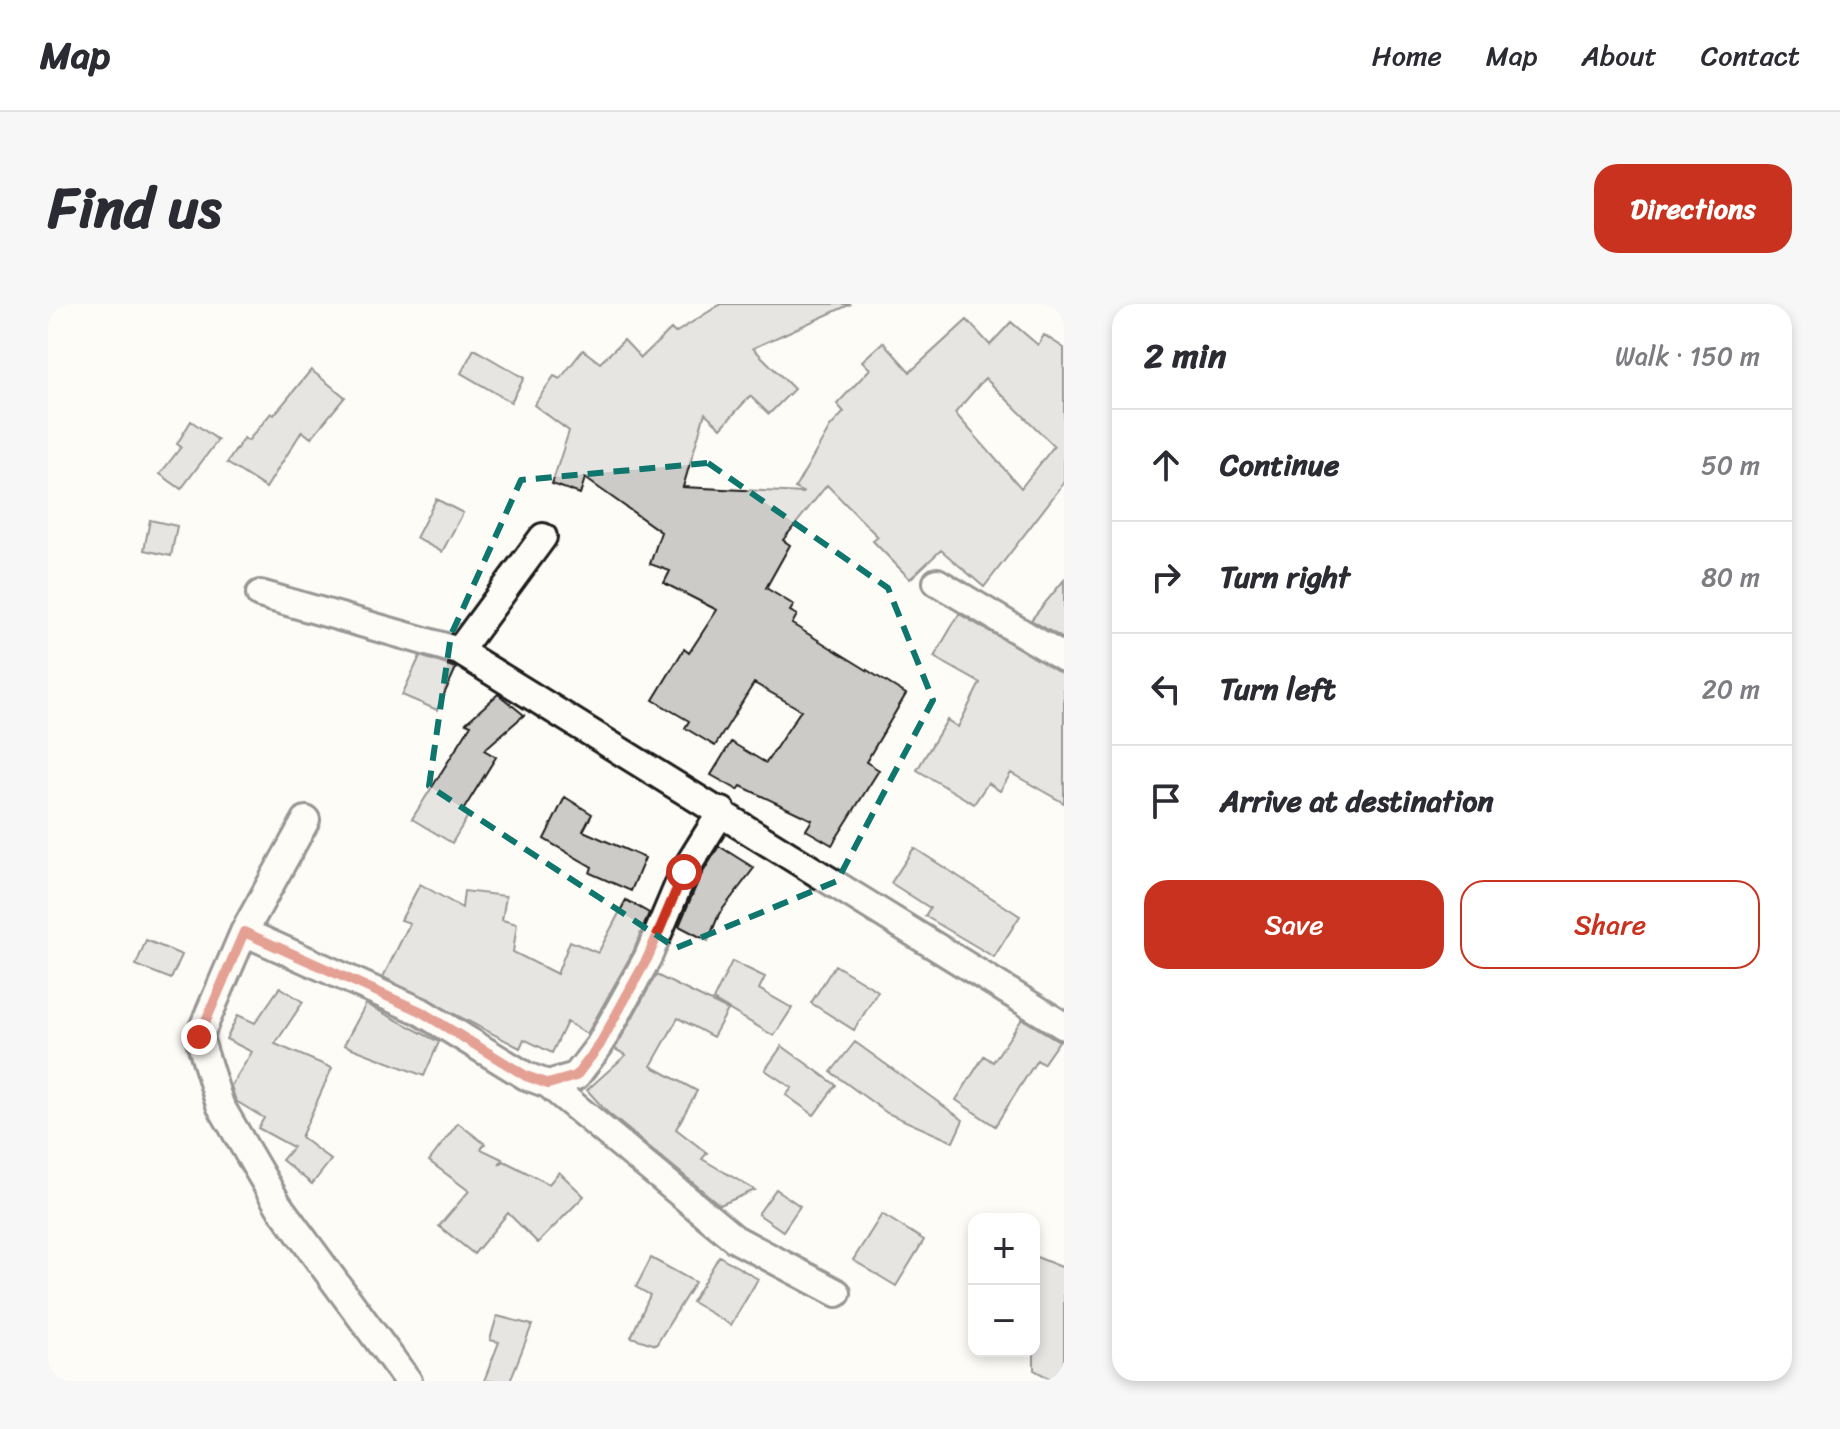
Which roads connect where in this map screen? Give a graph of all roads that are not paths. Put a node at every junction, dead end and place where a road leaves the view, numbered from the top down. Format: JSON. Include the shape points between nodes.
{"nodes":[{"id":1,"x":543,"y":537,"type":"dead end"},
{"id":2,"x":937,"y":582,"type":"dead end"},
{"id":3,"x":260,"y":594,"type":"dead end"},
{"id":4,"x":459,"y":651,"type":"junction"},
{"id":5,"x":1064,"y":658,"type":"edge"},
{"id":6,"x":722,"y":811,"type":"junction"},
{"id":7,"x":306,"y":820,"type":"dead end"},
{"id":8,"x":244,"y":932,"type":"junction"},
{"id":9,"x":1064,"y":1026,"type":"edge"},
{"id":10,"x":548,"y":1084,"type":"junction"},
{"id":11,"x":837,"y":1293,"type":"dead end"},
{"id":12,"x":408,"y":1381,"type":"edge"}],
"edges":[{"from":1,"to":4,"type":"street"},
{"from":2,"to":5,"type":"street"},
{"from":3,"to":4,"type":"street"},
{"from":4,"to":6,"type":"street"},
{"from":6,"to":9,"type":"street"},
{"from":6,"to":10,"type":"street","via":[[684,872],[648,957],[599,1046],[576,1076]]},
{"from":7,"to":8,"type":"street"},
{"from":8,"to":10,"type":"street","via":[[420,1011]]},
{"from":8,"to":12,"type":"street","via":[[199,1037],[220,1105],[279,1206]]},
{"from":10,"to":11,"type":"street","via":[[735,1239]]}]}
